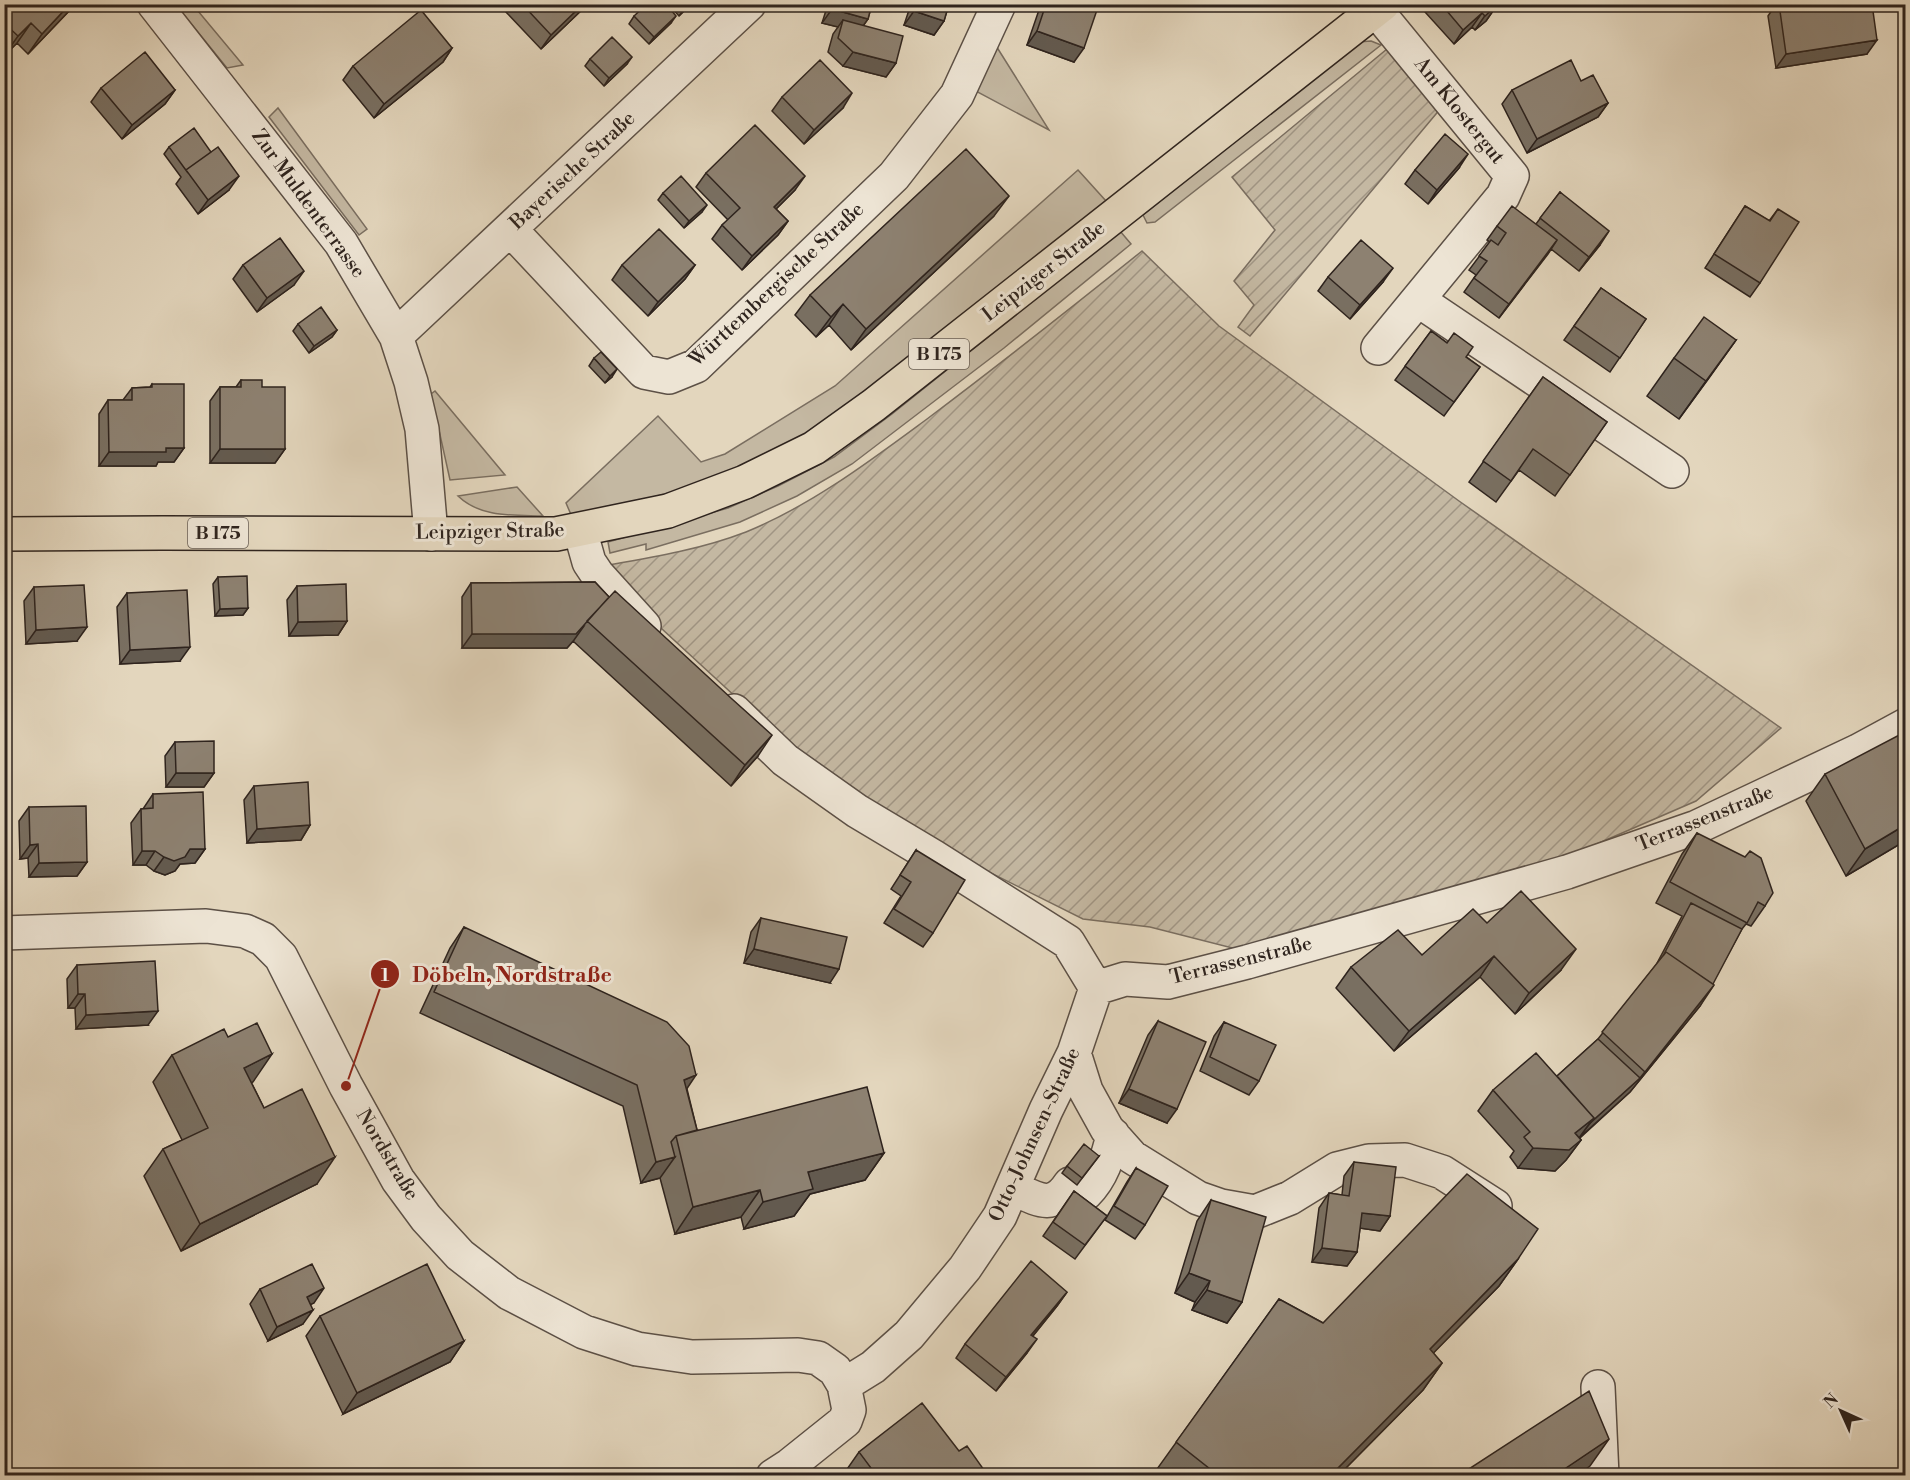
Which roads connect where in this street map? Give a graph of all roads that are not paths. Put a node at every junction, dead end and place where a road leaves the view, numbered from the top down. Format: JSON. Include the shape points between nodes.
{"nodes":[{"id":1,"x":154,"y":4,"type":"edge"},
{"id":2,"x":749,"y":4,"type":"edge"},
{"id":3,"x":999,"y":4,"type":"edge"},
{"id":4,"x":1379,"y":7,"type":"edge"},
{"id":5,"x":511,"y":230,"type":"junction"},
{"id":6,"x":1418,"y":300,"type":"junction"},
{"id":7,"x":396,"y":336,"type":"junction"},
{"id":8,"x":1378,"y":348,"type":"dead end"},
{"id":9,"x":1672,"y":471,"type":"dead end"},
{"id":10,"x":579,"y":530,"type":"junction"},
{"id":11,"x":4,"y":534,"type":"edge"},
{"id":12,"x":431,"y":534,"type":"junction"},
{"id":13,"x":661,"y":642,"type":"edge"},
{"id":14,"x":711,"y":689,"type":"edge"},
{"id":15,"x":1905,"y":725,"type":"edge"},
{"id":16,"x":4,"y":933,"type":"edge"},
{"id":17,"x":1096,"y":988,"type":"junction"},
{"id":18,"x":1074,"y":1053,"type":"junction"},
{"id":19,"x":1113,"y":1135,"type":"junction"},
{"id":20,"x":1013,"y":1188,"type":"junction"},
{"id":21,"x":1525,"y":1223,"type":"edge"},
{"id":22,"x":844,"y":1384,"type":"junction"},
{"id":23,"x":1598,"y":1387,"type":"dead end"},
{"id":24,"x":773,"y":1476,"type":"edge"},
{"id":25,"x":1602,"y":1476,"type":"edge"}],
"edges":[{"from":1,"to":7,"type":"street","name":"Zur Muldenterrasse","via":[[341,243]]},
{"from":2,"to":5,"type":"street","name":"Bayerische Straße"},
{"from":3,"to":5,"type":"street","name":"Württembergische Straße","via":[[957,95],[894,176],[696,366],[669,377],[644,372]]},
{"from":4,"to":6,"type":"street","name":"Am Klostergut","via":[[1512,177],[1503,196]]},
{"from":4,"to":10,"type":"main road","name":"Leipziger Straße","number":"B 175","via":[[883,398],[814,448],[745,482],[668,511]]},
{"from":5,"to":7,"type":"street","name":"Bayerische Straße"},
{"from":6,"to":8,"type":"street","name":"Am Klostergut"},
{"from":6,"to":9,"type":"street"},
{"from":7,"to":12,"type":"street","name":"Zur Muldenterrasse","via":[[422,429]]},
{"from":10,"to":12,"type":"main road","name":"Leipziger Straße","number":"B 175","via":[[556,534]]},
{"from":10,"to":13,"type":"street","via":[[597,574]]},
{"from":11,"to":12,"type":"main road","name":"Leipziger Straße","number":"B 175"},
{"from":14,"to":17,"type":"street","via":[[785,760],[857,811],[1068,942]]},
{"from":15,"to":17,"type":"street","name":"Terrassenstraße","via":[[1697,827],[1567,872],[1168,982],[1125,979]]},
{"from":16,"to":22,"type":"street","name":"Nordstraße","via":[[206,926],[245,931],[263,939],[281,957],[398,1180],[460,1255],[509,1293],[584,1332],[637,1349],[692,1357],[818,1358],[835,1370]]},
{"from":17,"to":18,"type":"street","name":"Otto-Johnsen-Straße"},
{"from":18,"to":19,"type":"street","via":[[1086,1091]]},
{"from":18,"to":20,"type":"street","name":"Otto-Johnsen-Straße"},
{"from":19,"to":20,"type":"street","via":[[1095,1184],[1049,1202]]},
{"from":19,"to":21,"type":"street","via":[[1132,1157],[1165,1179],[1221,1206],[1255,1212],[1290,1198],[1337,1169],[1369,1161],[1405,1160],[1442,1172]]},
{"from":20,"to":22,"type":"street","name":"Otto-Johnsen-Straße","via":[[1000,1216],[965,1268],[909,1335],[873,1367]]},
{"from":22,"to":24,"type":"street","via":[[849,1410],[845,1420]]},
{"from":23,"to":25,"type":"street"}]}
